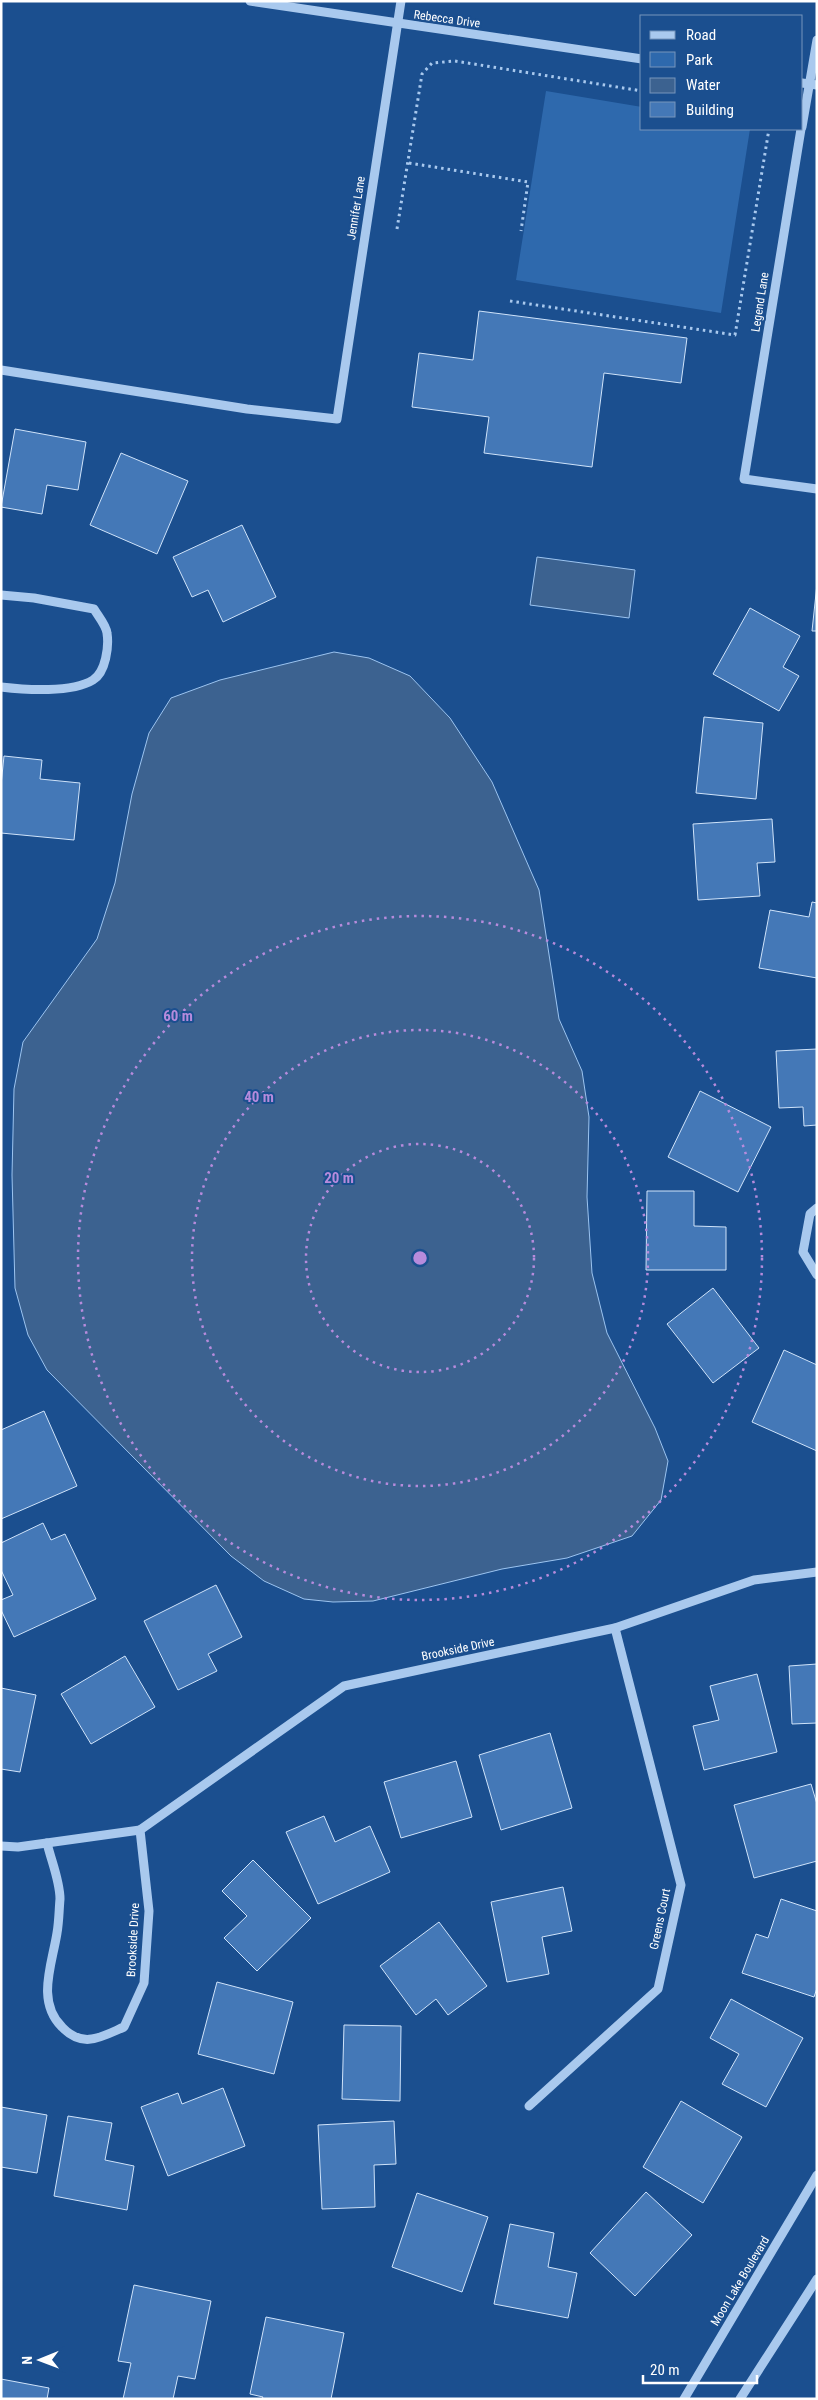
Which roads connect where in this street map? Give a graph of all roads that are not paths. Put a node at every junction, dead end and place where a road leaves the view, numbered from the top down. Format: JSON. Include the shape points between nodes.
{"nodes":[{"id":1,"x":250,"y":1,"type":"edge"},
{"id":2,"x":401,"y":1,"type":"edge"},
{"id":3,"x":397,"y":25,"type":"junction"},
{"id":4,"x":817,"y":40,"type":"edge"},
{"id":5,"x":640,"y":60,"type":"edge"},
{"id":6,"x":809,"y":84,"type":"edge"},
{"id":7,"x":803,"y":122,"type":"edge"},
{"id":8,"x":802,"y":130,"type":"edge"},
{"id":9,"x":1,"y":370,"type":"edge"},
{"id":10,"x":817,"y":489,"type":"edge"},
{"id":11,"x":1,"y":595,"type":"edge"},
{"id":12,"x":1,"y":687,"type":"edge"},
{"id":13,"x":817,"y":1208,"type":"edge"},
{"id":14,"x":817,"y":1275,"type":"edge"},
{"id":15,"x":817,"y":1572,"type":"edge"},
{"id":16,"x":616,"y":1628,"type":"junction"},
{"id":17,"x":140,"y":1830,"type":"junction"},
{"id":18,"x":47,"y":1843,"type":"junction"},
{"id":19,"x":1,"y":1846,"type":"edge"},
{"id":20,"x":530,"y":2106,"type":"dead end"},
{"id":21,"x":817,"y":2175,"type":"edge"},
{"id":22,"x":817,"y":2279,"type":"edge"},
{"id":23,"x":684,"y":2399,"type":"edge"},
{"id":24,"x":740,"y":2399,"type":"edge"}],
"edges":[{"from":1,"to":3,"type":"street","name":"Rebecca Drive"},
{"from":2,"to":3,"type":"street","name":"Jennifer Lane"},
{"from":3,"to":5,"type":"street","name":"Rebecca Drive"},
{"from":3,"to":9,"type":"street","name":"Jennifer Lane","via":[[337,419],[246,409]]},
{"from":4,"to":6,"type":"street","name":"Legend Lane"},
{"from":6,"to":7,"type":"street","name":"Legend Lane"},
{"from":8,"to":10,"type":"street","name":"Legend Lane","via":[[744,479]]},
{"from":11,"to":12,"type":"street","via":[[94,609],[107,632],[105,662],[94,679],[65,689]]},
{"from":13,"to":14,"type":"street","via":[[810,1214],[803,1252]]},
{"from":15,"to":16,"type":"street","name":"Brookside Drive","via":[[754,1580]]},
{"from":16,"to":17,"type":"street","name":"Brookside Drive","via":[[344,1686]]},
{"from":16,"to":20,"type":"street","name":"Greens Court","via":[[681,1885],[658,1989]]},
{"from":17,"to":18,"type":"street","name":"Brookside Drive"},
{"from":17,"to":18,"type":"street","name":"Brookside Drive","via":[[149,1911],[144,1983],[124,2027],[94,2041],[71,2036],[56,2021],[48,2000],[48,1971],[57,1933],[60,1896]]},
{"from":18,"to":19,"type":"street","name":"Brookside Drive"},
{"from":21,"to":23,"type":"street","name":"Moon Lake Boulevard"},
{"from":22,"to":24,"type":"street"}]}
